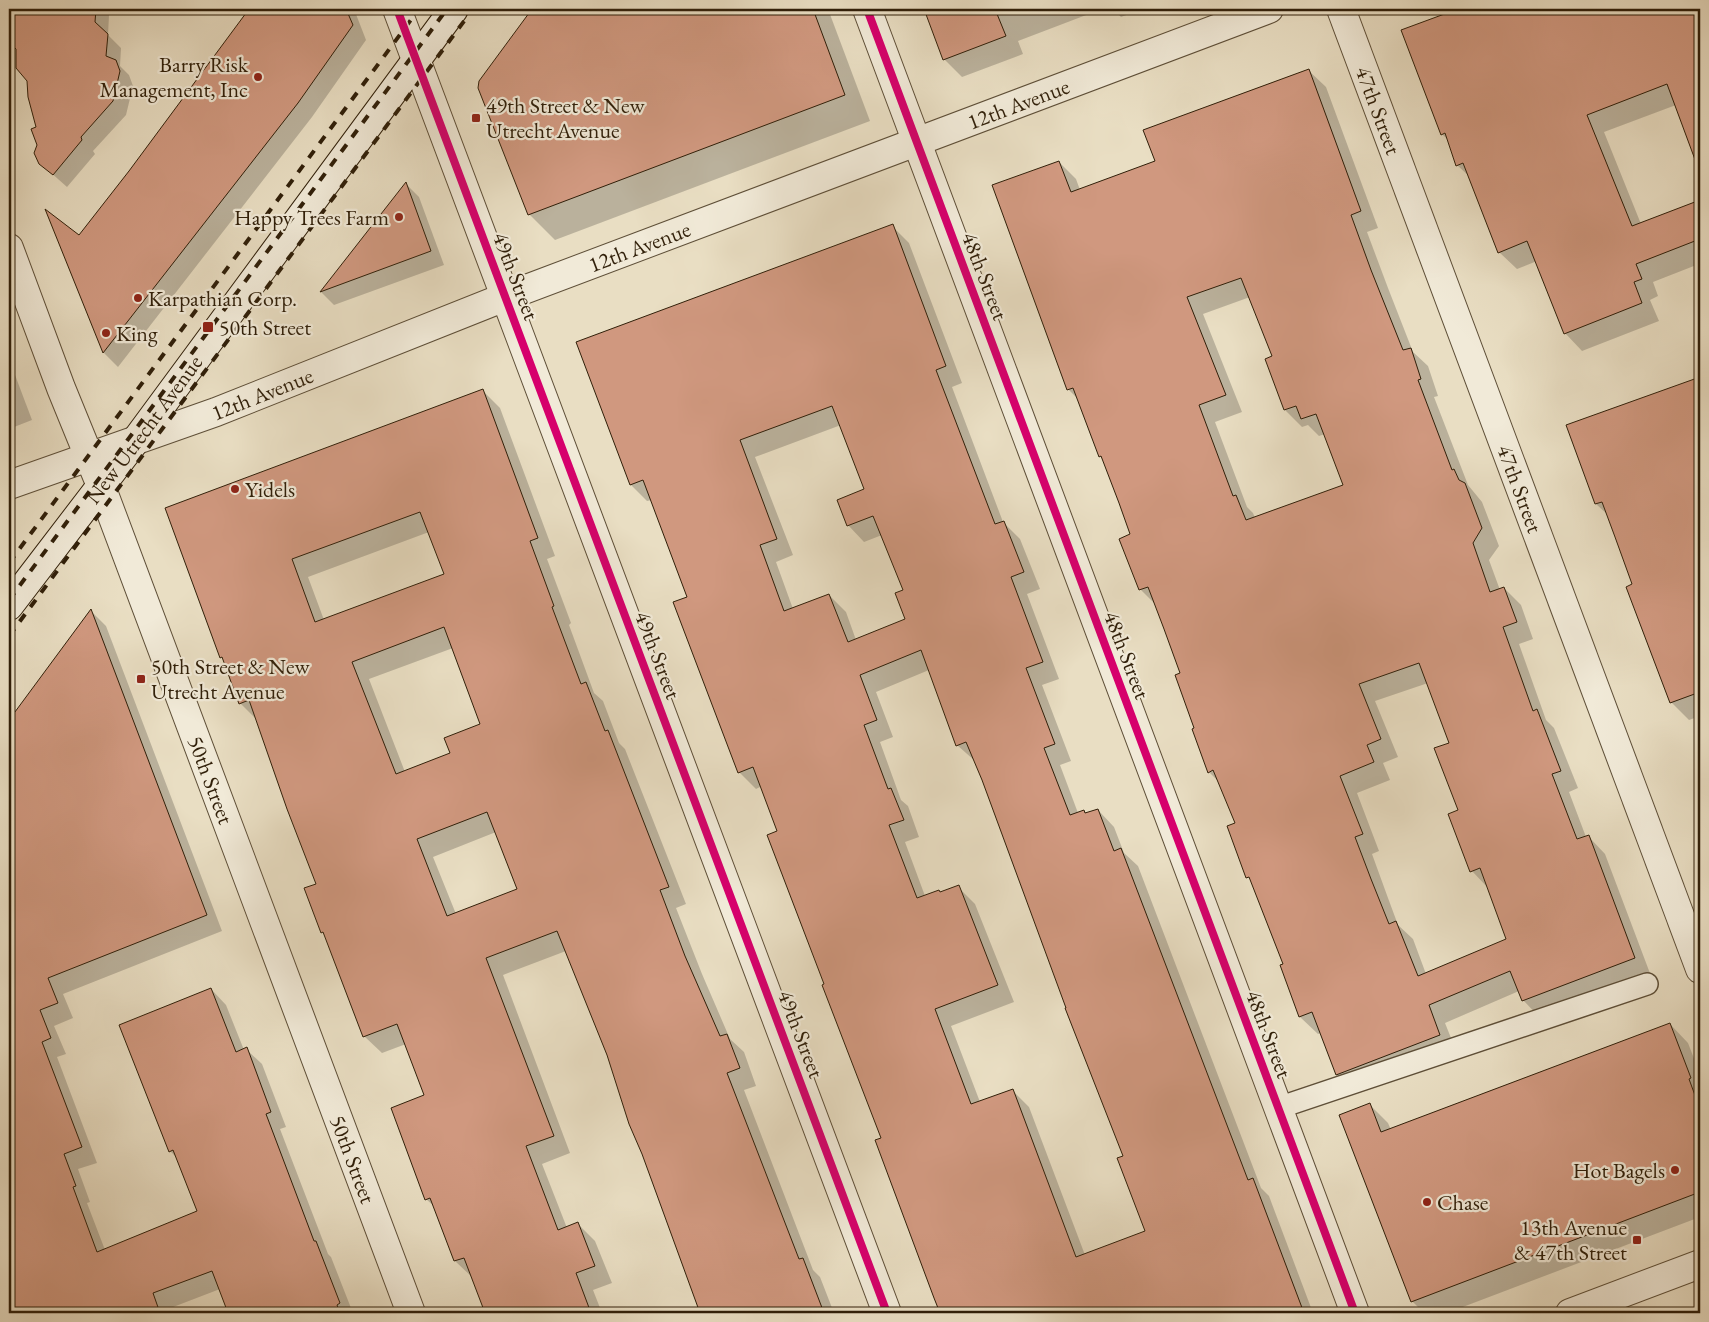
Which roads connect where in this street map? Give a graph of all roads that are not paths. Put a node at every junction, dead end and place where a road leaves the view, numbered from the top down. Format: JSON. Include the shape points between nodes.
{"nodes":[{"id":1,"x":397,"y":9,"type":"edge"},
{"id":2,"x":454,"y":9,"type":"edge"},
{"id":3,"x":867,"y":9,"type":"edge"},
{"id":4,"x":1268,"y":9,"type":"edge"},
{"id":5,"x":1341,"y":9,"type":"edge"},
{"id":6,"x":416,"y":60,"type":"junction"},
{"id":7,"x":916,"y":142,"type":"junction"},
{"id":8,"x":9,"y":248,"type":"edge"},
{"id":9,"x":505,"y":297,"type":"junction"},
{"id":10,"x":136,"y":440,"type":"junction"},
{"id":11,"x":89,"y":458,"type":"junction"},
{"id":12,"x":9,"y":485,"type":"edge"},
{"id":13,"x":101,"y":486,"type":"junction"},
{"id":14,"x":9,"y":606,"type":"edge"},
{"id":15,"x":1700,"y":969,"type":"edge"},
{"id":16,"x":1647,"y":984,"type":"dead end"},
{"id":17,"x":1278,"y":1108,"type":"junction"},
{"id":18,"x":1700,"y":1264,"type":"edge"},
{"id":19,"x":411,"y":1313,"type":"edge"},
{"id":20,"x":887,"y":1313,"type":"edge"},
{"id":21,"x":1355,"y":1313,"type":"edge"},
{"id":22,"x":1570,"y":1313,"type":"edge"}],
"edges":[{"from":1,"to":6,"type":"street","name":"49th Street"},
{"from":2,"to":6,"type":"street","name":"New Utrecht Avenue"},
{"from":3,"to":7,"type":"street","name":"48th Street"},
{"from":4,"to":7,"type":"street","name":"12th Avenue"},
{"from":5,"to":15,"type":"street","name":"47th Street"},
{"from":6,"to":9,"type":"street","name":"49th Street"},
{"from":6,"to":10,"type":"street","name":"New Utrecht Avenue"},
{"from":7,"to":9,"type":"street","name":"12th Avenue"},
{"from":7,"to":17,"type":"street","name":"48th Street"},
{"from":8,"to":11,"type":"street","name":"50th Street"},
{"from":9,"to":10,"type":"street","name":"12th Avenue","via":[[216,412]]},
{"from":9,"to":20,"type":"street","name":"49th Street"},
{"from":10,"to":11,"type":"street","name":"12th Avenue"},
{"from":10,"to":13,"type":"street","name":"New Utrecht Avenue"},
{"from":11,"to":12,"type":"street","name":"12th Avenue"},
{"from":11,"to":13,"type":"street","name":"50th Street"},
{"from":13,"to":14,"type":"street","name":"New Utrecht Avenue"},
{"from":13,"to":19,"type":"street","name":"50th Street"},
{"from":16,"to":17,"type":"lane"},
{"from":17,"to":21,"type":"street","name":"48th Street"},
{"from":18,"to":22,"type":"street"}]}
